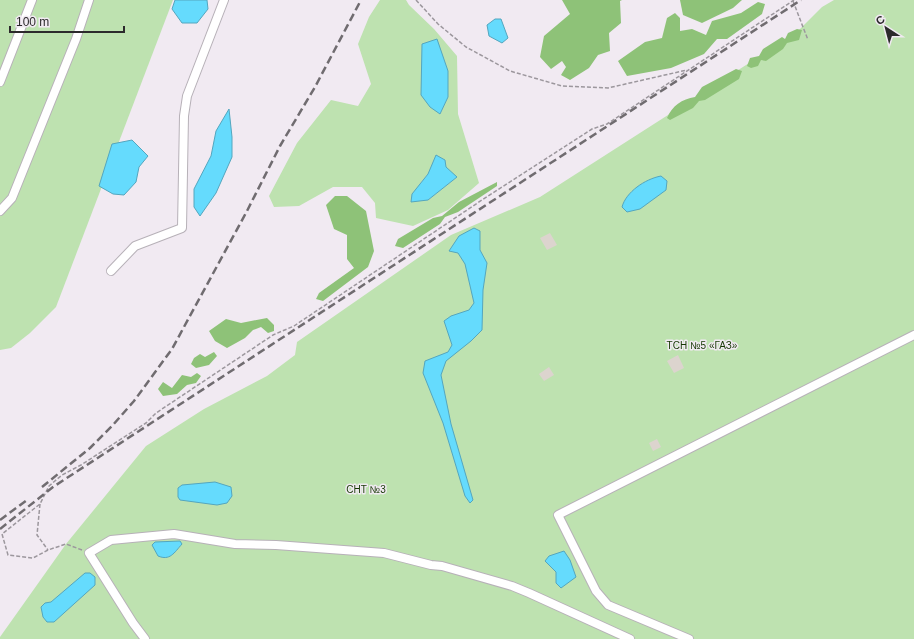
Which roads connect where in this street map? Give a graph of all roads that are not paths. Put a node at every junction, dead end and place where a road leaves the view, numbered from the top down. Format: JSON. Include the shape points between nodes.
{"nodes":[{"id":1,"x":32,"y":0,"type":"edge"},
{"id":2,"x":89,"y":0,"type":"edge"},
{"id":3,"x":224,"y":0,"type":"edge"},
{"id":4,"x":0,"y":82,"type":"edge"},
{"id":5,"x":0,"y":211,"type":"edge"},
{"id":6,"x":111,"y":271,"type":"dead end"},
{"id":7,"x":914,"y":335,"type":"edge"},
{"id":8,"x":146,"y":639,"type":"edge"},
{"id":9,"x":630,"y":639,"type":"edge"},
{"id":10,"x":689,"y":639,"type":"edge"}],
"edges":[{"from":1,"to":4,"type":"lane"},
{"from":2,"to":5,"type":"lane","via":[[12,198]]},
{"from":3,"to":6,"type":"lane","via":[[187,96],[184,116],[182,228],[135,246]]},
{"from":7,"to":10,"type":"lane","via":[[558,515],[596,591],[608,605]]},
{"from":8,"to":9,"type":"lane","via":[[89,553],[111,540],[174,534],[235,544],[384,552],[512,586]]}]}
